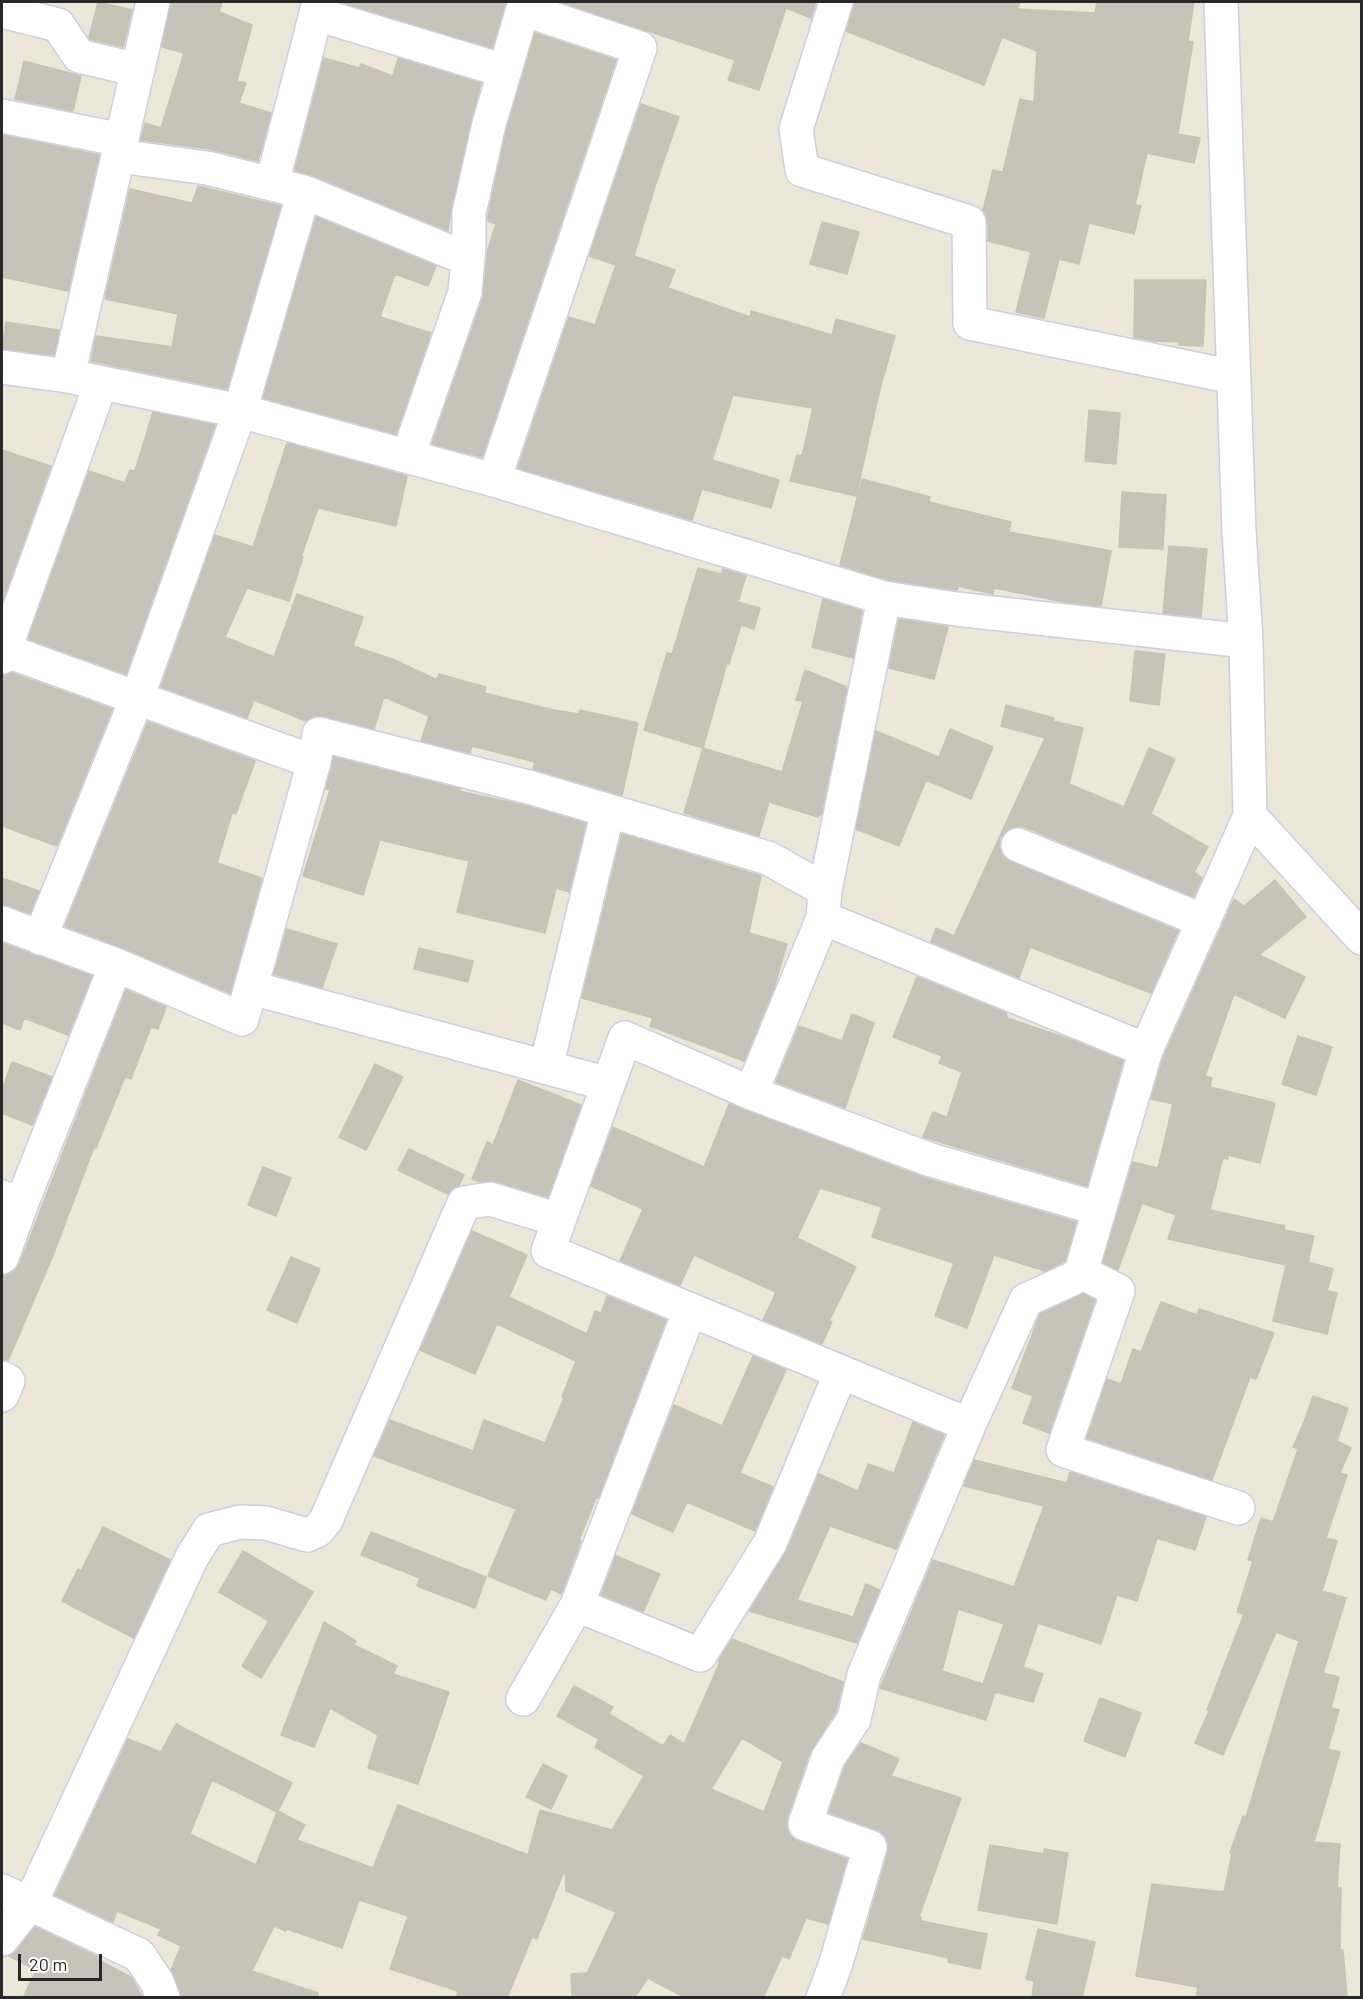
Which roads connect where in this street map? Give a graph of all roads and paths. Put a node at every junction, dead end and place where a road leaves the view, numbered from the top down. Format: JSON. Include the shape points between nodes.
{"nodes":[{"id":1,"x":153,"y":2,"type":"edge"},
{"id":2,"x":836,"y":2,"type":"edge"},
{"id":3,"x":1221,"y":2,"type":"edge"},
{"id":4,"x":524,"y":5,"type":"edge"},
{"id":5,"x":318,"y":8,"type":"edge"},
{"id":6,"x":2,"y":11,"type":"edge"},
{"id":7,"x":138,"y":70,"type":"junction"},
{"id":8,"x":504,"y":71,"type":"junction"},
{"id":9,"x":2,"y":116,"type":"edge"},
{"id":10,"x":120,"y":148,"type":"junction"},
{"id":11,"x":272,"y":184,"type":"junction"},
{"id":12,"x":304,"y":192,"type":"junction"},
{"id":13,"x":468,"y":259,"type":"junction"},
{"id":14,"x":2,"y":367,"type":"edge"},
{"id":15,"x":68,"y":376,"type":"junction"},
{"id":16,"x":1234,"y":377,"type":"junction"},
{"id":17,"x":101,"y":384,"type":"junction"},
{"id":18,"x":240,"y":411,"type":"junction"},
{"id":19,"x":408,"y":456,"type":"junction"},
{"id":20,"x":494,"y":480,"type":"junction"},
{"id":21,"x":884,"y":598,"type":"junction"},
{"id":22,"x":1246,"y":641,"type":"junction"},
{"id":23,"x":3,"y":653,"type":"edge"},
{"id":24,"x":137,"y":698,"type":"junction"},
{"id":25,"x":314,"y":762,"type":"junction"},
{"id":26,"x":608,"y":811,"type":"junction"},
{"id":27,"x":1250,"y":816,"type":"junction"},
{"id":28,"x":1017,"y":845,"type":"dead end"},
{"id":29,"x":824,"y":904,"type":"junction"},
{"id":30,"x":1204,"y":921,"type":"junction"},
{"id":31,"x":2,"y":923,"type":"edge"},
{"id":32,"x":40,"y":938,"type":"junction"},
{"id":33,"x":1362,"y":938,"type":"edge"},
{"id":34,"x":116,"y":965,"type":"junction"},
{"id":35,"x":252,"y":988,"type":"junction"},
{"id":36,"x":1146,"y":1050,"type":"junction"},
{"id":37,"x":546,"y":1067,"type":"junction"},
{"id":38,"x":608,"y":1084,"type":"junction"},
{"id":39,"x":751,"y":1093,"type":"junction"},
{"id":40,"x":11,"y":1201,"type":"edge"},
{"id":41,"x":1099,"y":1209,"type":"junction"},
{"id":42,"x":559,"y":1220,"type":"junction"},
{"id":43,"x":2,"y":1257,"type":"edge"},
{"id":44,"x":1081,"y":1272,"type":"junction"},
{"id":45,"x":690,"y":1310,"type":"junction"},
{"id":46,"x":841,"y":1372,"type":"junction"},
{"id":47,"x":2,"y":1378,"type":"edge"},
{"id":48,"x":2,"y":1395,"type":"edge"},
{"id":49,"x":969,"y":1425,"type":"junction"},
{"id":50,"x":1238,"y":1508,"type":"dead end"},
{"id":51,"x":577,"y":1605,"type":"junction"},
{"id":52,"x":523,"y":1699,"type":"dead end"},
{"id":53,"x":16,"y":1897,"type":"edge"},
{"id":54,"x":2,"y":1940,"type":"edge"},
{"id":55,"x":163,"y":1998,"type":"edge"},
{"id":56,"x":823,"y":1998,"type":"edge"}],
"edges":[{"from":1,"to":7,"type":"street"},
{"from":2,"to":16,"type":"street","via":[[796,129],[802,170],[969,222],[969,323]]},
{"from":3,"to":16,"type":"street"},
{"from":4,"to":8,"type":"street"},
{"from":4,"to":20,"type":"street","via":[[640,48]]},
{"from":5,"to":8,"type":"street"},
{"from":5,"to":11,"type":"street"},
{"from":6,"to":7,"type":"street","via":[[58,25],[79,56]]},
{"from":7,"to":10,"type":"street"},
{"from":8,"to":13,"type":"street","via":[[469,213]]},
{"from":9,"to":10,"type":"street"},
{"from":10,"to":11,"type":"street"},
{"from":10,"to":15,"type":"street"},
{"from":11,"to":12,"type":"street"},
{"from":12,"to":13,"type":"street"},
{"from":12,"to":18,"type":"street"},
{"from":13,"to":19,"type":"street","via":[[465,292]]},
{"from":14,"to":15,"type":"street"},
{"from":15,"to":17,"type":"street"},
{"from":16,"to":22,"type":"street"},
{"from":17,"to":18,"type":"street"},
{"from":17,"to":23,"type":"street"},
{"from":18,"to":19,"type":"street"},
{"from":18,"to":24,"type":"street"},
{"from":19,"to":20,"type":"street"},
{"from":20,"to":21,"type":"street"},
{"from":21,"to":22,"type":"street"},
{"from":21,"to":29,"type":"street"},
{"from":22,"to":27,"type":"street"},
{"from":23,"to":24,"type":"street"},
{"from":24,"to":25,"type":"street"},
{"from":24,"to":32,"type":"street"},
{"from":25,"to":26,"type":"street","via":[[319,734]]},
{"from":25,"to":35,"type":"street"},
{"from":26,"to":29,"type":"street","via":[[768,858]]},
{"from":26,"to":37,"type":"street"},
{"from":27,"to":30,"type":"street"},
{"from":27,"to":33,"type":"street"},
{"from":28,"to":30,"type":"street"},
{"from":29,"to":36,"type":"street"},
{"from":29,"to":39,"type":"street"},
{"from":30,"to":36,"type":"street"},
{"from":31,"to":32,"type":"street"},
{"from":32,"to":34,"type":"street"},
{"from":34,"to":35,"type":"street","via":[[242,1019]]},
{"from":34,"to":40,"type":"street"},
{"from":35,"to":37,"type":"street"},
{"from":36,"to":41,"type":"street"},
{"from":37,"to":38,"type":"street"},
{"from":38,"to":39,"type":"street","via":[[625,1038]]},
{"from":38,"to":42,"type":"street"},
{"from":39,"to":41,"type":"street","via":[[931,1160]]},
{"from":40,"to":43,"type":"street"},
{"from":41,"to":44,"type":"street"},
{"from":42,"to":45,"type":"street","via":[[548,1251]]},
{"from":42,"to":53,"type":"street","via":[[490,1199],[464,1203],[326,1520],[307,1535],[266,1522],[240,1522],[209,1530]]},
{"from":44,"to":49,"type":"street","via":[[1026,1300]]},
{"from":44,"to":50,"type":"street","via":[[1118,1291],[1063,1450]]},
{"from":45,"to":46,"type":"street"},
{"from":45,"to":51,"type":"street"},
{"from":46,"to":49,"type":"street"},
{"from":46,"to":51,"type":"street","via":[[770,1543],[700,1655]]},
{"from":47,"to":48,"type":"street","via":[[8,1381]]},
{"from":49,"to":56,"type":"street","via":[[864,1675],[854,1719],[828,1758],[805,1824],[870,1847]]},
{"from":51,"to":52,"type":"street"},
{"from":53,"to":54,"type":"street"},
{"from":53,"to":55,"type":"street","via":[[139,1956]]}]}
